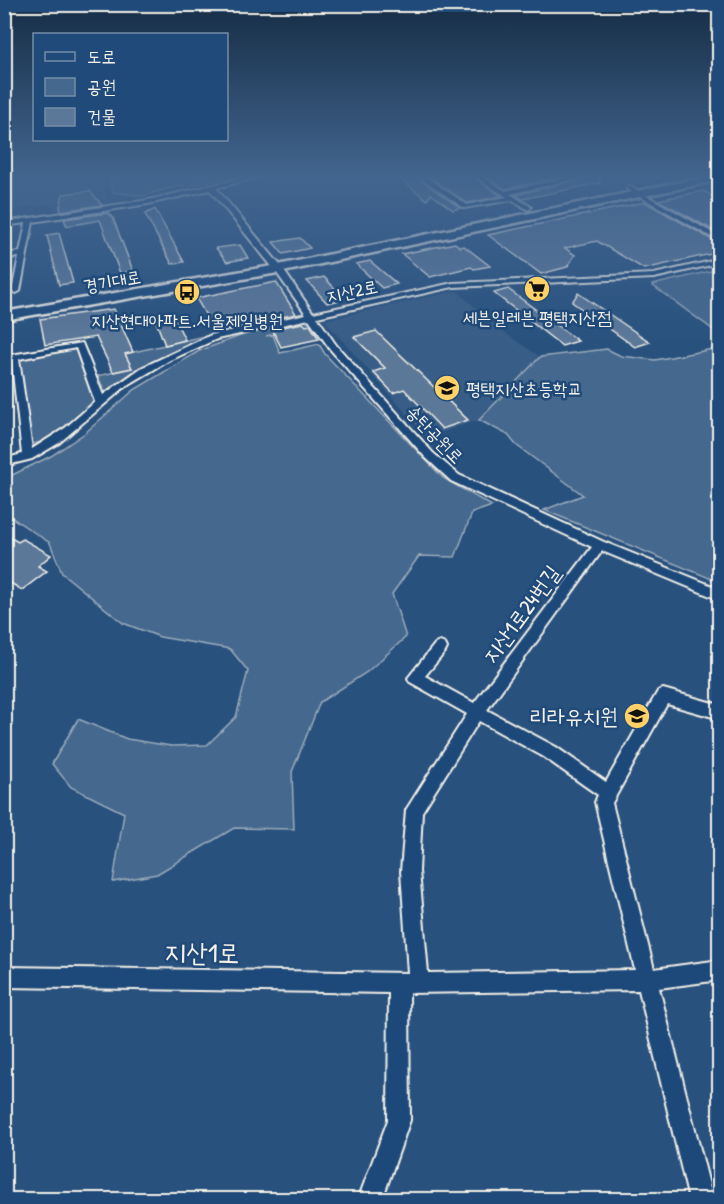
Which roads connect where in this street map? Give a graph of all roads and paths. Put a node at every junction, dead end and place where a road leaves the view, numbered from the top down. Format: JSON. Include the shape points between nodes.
{"nodes":[{"id":1,"x":28,"y":233,"type":"edge"},
{"id":2,"x":249,"y":233,"type":"edge"},
{"id":3,"x":417,"y":233,"type":"edge"},
{"id":4,"x":427,"y":233,"type":"edge"},
{"id":5,"x":24,"y":254,"type":"junction"},
{"id":6,"x":4,"y":256,"type":"edge"},
{"id":7,"x":720,"y":261,"type":"edge"},
{"id":8,"x":275,"y":265,"type":"junction"},
{"id":9,"x":16,"y":291,"type":"dead end"},
{"id":10,"x":4,"y":308,"type":"edge"},
{"id":11,"x":4,"y":316,"type":"edge"},
{"id":12,"x":310,"y":317,"type":"junction"},
{"id":13,"x":101,"y":404,"type":"junction"},
{"id":14,"x":28,"y":457,"type":"junction"},
{"id":15,"x":4,"y":463,"type":"edge"},
{"id":16,"x":600,"y":544,"type":"junction"},
{"id":17,"x":720,"y":595,"type":"edge"},
{"id":18,"x":440,"y":648,"type":"dead end"},
{"id":19,"x":477,"y":711,"type":"junction"},
{"id":20,"x":720,"y":712,"type":"edge"},
{"id":21,"x":605,"y":797,"type":"junction"},
{"id":22,"x":720,"y":969,"type":"edge"},
{"id":23,"x":4,"y":977,"type":"edge"},
{"id":24,"x":645,"y":980,"type":"junction"},
{"id":25,"x":409,"y":983,"type":"junction"},
{"id":26,"x":370,"y":1200,"type":"edge"},
{"id":27,"x":701,"y":1200,"type":"edge"}],
"edges":[{"from":1,"to":5,"type":"street"},
{"from":2,"to":8,"type":"street","name":"송탄공원로"},
{"from":3,"to":8,"type":"main road","name":"경기대로"},
{"from":4,"to":8,"type":"main road","name":"경기대로"},
{"from":5,"to":6,"type":"street"},
{"from":5,"to":9,"type":"street"},
{"from":7,"to":12,"type":"street","name":"지산2로","via":[[654,276],[453,285]]},
{"from":8,"to":10,"type":"main road","name":"경기대로"},
{"from":8,"to":11,"type":"main road","name":"경기대로"},
{"from":8,"to":12,"type":"street","name":"송탄공원로"},
{"from":12,"to":13,"type":"street","name":"지산2로","via":[[205,340],[124,384]]},
{"from":12,"to":16,"type":"street","name":"송탄공원로","via":[[429,455],[455,478]]},
{"from":13,"to":14,"type":"street","name":"지산2로"},
{"from":13,"to":14,"type":"street","via":[[79,345],[15,357]]},
{"from":14,"to":15,"type":"street","name":"지산2로"},
{"from":16,"to":17,"type":"street","name":"송탄공원로"},
{"from":16,"to":19,"type":"street","name":"지산1로24번길"},
{"from":18,"to":19,"type":"street","via":[[415,678]]},
{"from":19,"to":21,"type":"street","via":[[550,752]]},
{"from":19,"to":25,"type":"street","name":"지산1로24번길","via":[[414,810]]},
{"from":20,"to":21,"type":"street","via":[[663,696]]},
{"from":21,"to":24,"type":"street"},
{"from":22,"to":24,"type":"street","name":"지산1로"},
{"from":23,"to":25,"type":"street","name":"지산1로"},
{"from":24,"to":25,"type":"street","name":"지산1로"},
{"from":24,"to":27,"type":"street"},
{"from":25,"to":26,"type":"street","via":[[399,1120]]}]}
